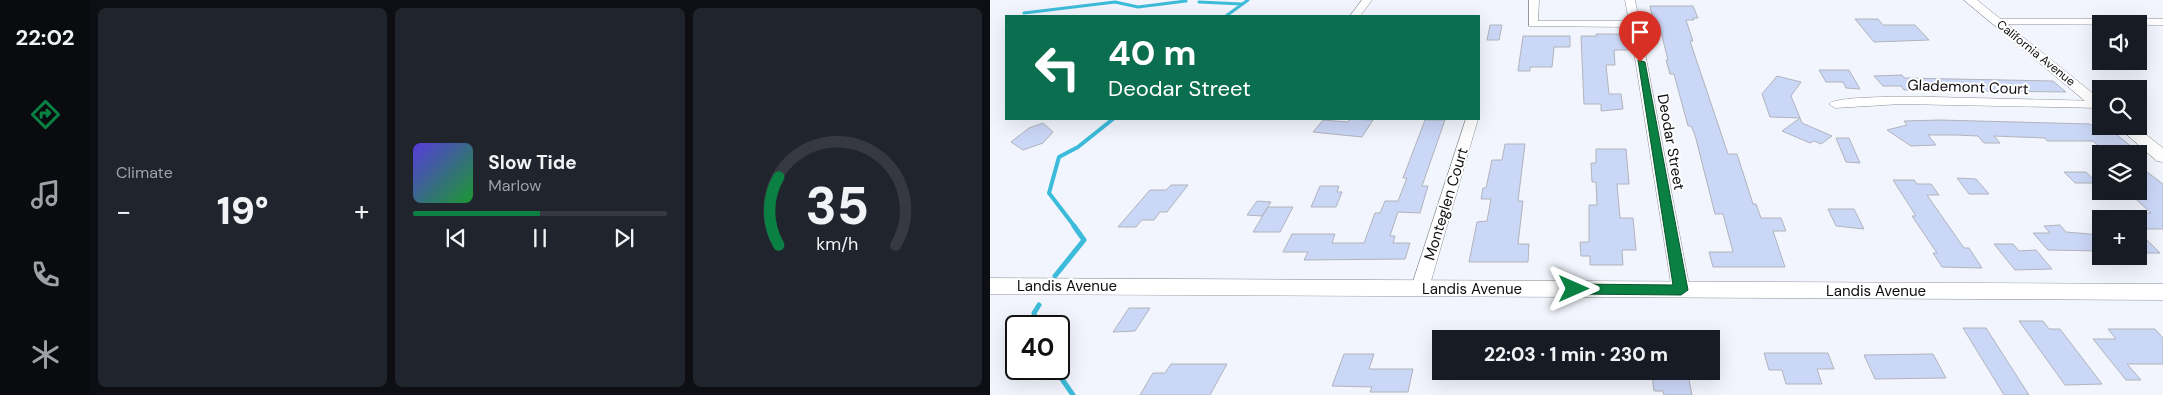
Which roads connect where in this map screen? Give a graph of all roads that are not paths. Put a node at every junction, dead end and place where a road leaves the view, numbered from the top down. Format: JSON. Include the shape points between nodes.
{"nodes":[{"id":1,"x":1367,"y":0,"type":"edge"},
{"id":2,"x":1534,"y":0,"type":"edge"},
{"id":3,"x":1630,"y":0,"type":"edge"},
{"id":4,"x":1970,"y":0,"type":"edge"},
{"id":5,"x":1356,"y":15,"type":"edge"},
{"id":6,"x":1996,"y":21,"type":"junction"},
{"id":7,"x":2163,"y":22,"type":"edge"},
{"id":8,"x":1634,"y":24,"type":"junction"},
{"id":9,"x":2092,"y":99,"type":"edge"},
{"id":10,"x":1835,"y":104,"type":"dead end"},
{"id":11,"x":2092,"y":106,"type":"edge"},
{"id":12,"x":1472,"y":120,"type":"edge"},
{"id":13,"x":2136,"y":135,"type":"edge"},
{"id":14,"x":2163,"y":157,"type":"edge"},
{"id":15,"x":990,"y":286,"type":"edge"},
{"id":16,"x":1420,"y":288,"type":"junction"},
{"id":17,"x":1681,"y":290,"type":"junction"},
{"id":18,"x":2163,"y":292,"type":"edge"}],
"edges":[{"from":1,"to":5,"type":"street"},
{"from":2,"to":8,"type":"street","via":[[1533,24]]},
{"from":3,"to":8,"type":"street","name":"Deodar Street"},
{"from":4,"to":6,"type":"street","name":"California Avenue"},
{"from":6,"to":7,"type":"street"},
{"from":6,"to":9,"type":"street","name":"California Avenue"},
{"from":8,"to":17,"type":"street","name":"Deodar Street"},
{"from":10,"to":11,"type":"street","name":"Glademont Court","via":[[1897,101]]},
{"from":12,"to":16,"type":"street","name":"Monteglen Court"},
{"from":13,"to":14,"type":"street"},
{"from":15,"to":16,"type":"street","name":"Landis Avenue"},
{"from":16,"to":17,"type":"street","name":"Landis Avenue"},
{"from":17,"to":18,"type":"street","name":"Landis Avenue"}]}
